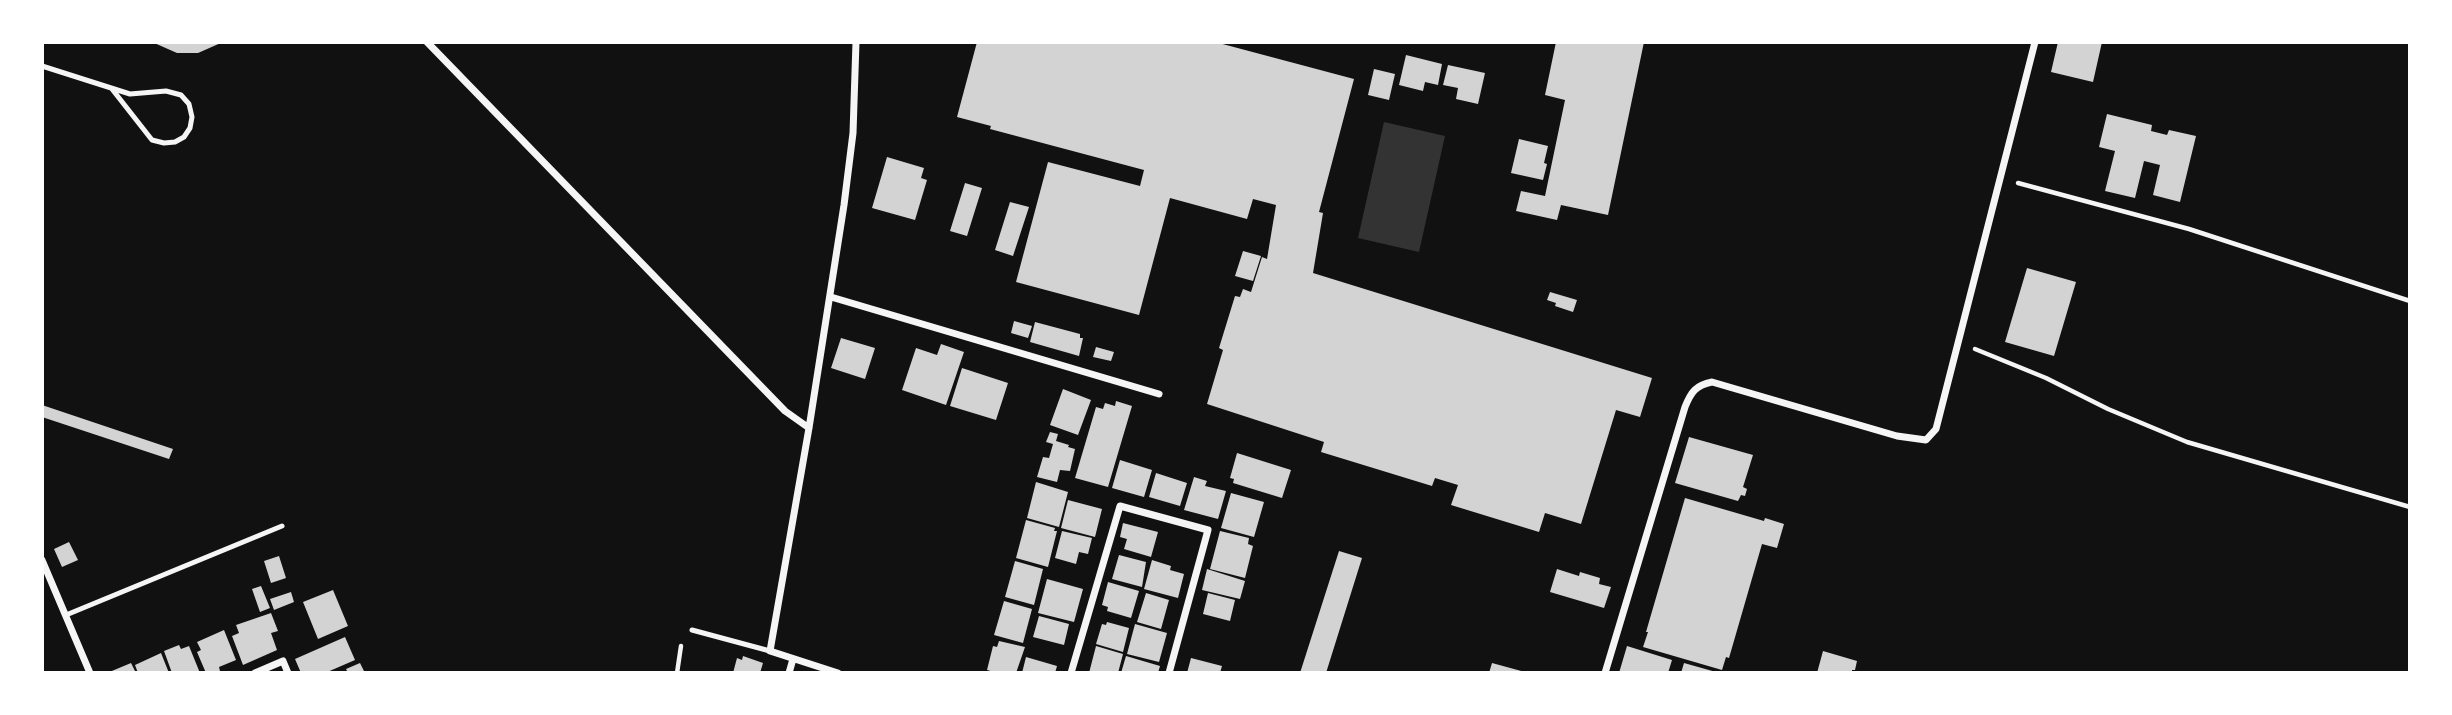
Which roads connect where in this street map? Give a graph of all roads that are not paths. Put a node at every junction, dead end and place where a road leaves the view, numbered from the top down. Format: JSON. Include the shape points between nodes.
{"nodes":[{"id":1,"x":427,"y":42,"type":"edge"},
{"id":2,"x":856,"y":42,"type":"edge"},
{"id":3,"x":2035,"y":42,"type":"edge"},
{"id":4,"x":42,"y":66,"type":"edge"},
{"id":5,"x":111,"y":89,"type":"junction"},
{"id":6,"x":831,"y":297,"type":"junction"},
{"id":7,"x":1159,"y":394,"type":"dead end"},
{"id":8,"x":809,"y":428,"type":"junction"},
{"id":9,"x":282,"y":526,"type":"dead end"},
{"id":10,"x":42,"y":560,"type":"edge"},
{"id":11,"x":66,"y":615,"type":"junction"},
{"id":12,"x":692,"y":630,"type":"road end"},
{"id":13,"x":770,"y":651,"type":"junction"},
{"id":14,"x":793,"y":659,"type":"junction"},
{"id":15,"x":90,"y":673,"type":"edge"},
{"id":16,"x":255,"y":673,"type":"edge"},
{"id":17,"x":288,"y":673,"type":"edge"},
{"id":18,"x":789,"y":673,"type":"edge"},
{"id":19,"x":838,"y":673,"type":"edge"},
{"id":20,"x":1071,"y":673,"type":"edge"},
{"id":21,"x":1169,"y":673,"type":"edge"},
{"id":22,"x":1605,"y":673,"type":"edge"}],
"edges":[{"from":1,"to":8,"type":"street","via":[[785,411]]},
{"from":2,"to":6,"type":"street","via":[[853,133]]},
{"from":3,"to":22,"type":"street","via":[[1936,429],[1926,440],[1897,436],[1712,382],[1701,384],[1691,392]]},
{"from":4,"to":5,"type":"lane"},
{"from":5,"to":5,"type":"lane","via":[[130,94],[181,94],[189,104],[190,128],[176,142],[152,140]]},
{"from":6,"to":7,"type":"street"},
{"from":6,"to":8,"type":"street"},
{"from":8,"to":13,"type":"street"},
{"from":9,"to":11,"type":"lane"},
{"from":10,"to":11,"type":"street"},
{"from":11,"to":15,"type":"street"},
{"from":12,"to":13,"type":"lane"},
{"from":13,"to":14,"type":"street"},
{"from":14,"to":18,"type":"street"},
{"from":14,"to":19,"type":"street"},
{"from":16,"to":17,"type":"street","via":[[283,661]]},
{"from":20,"to":21,"type":"street","via":[[1120,506],[1208,530]]}]}
